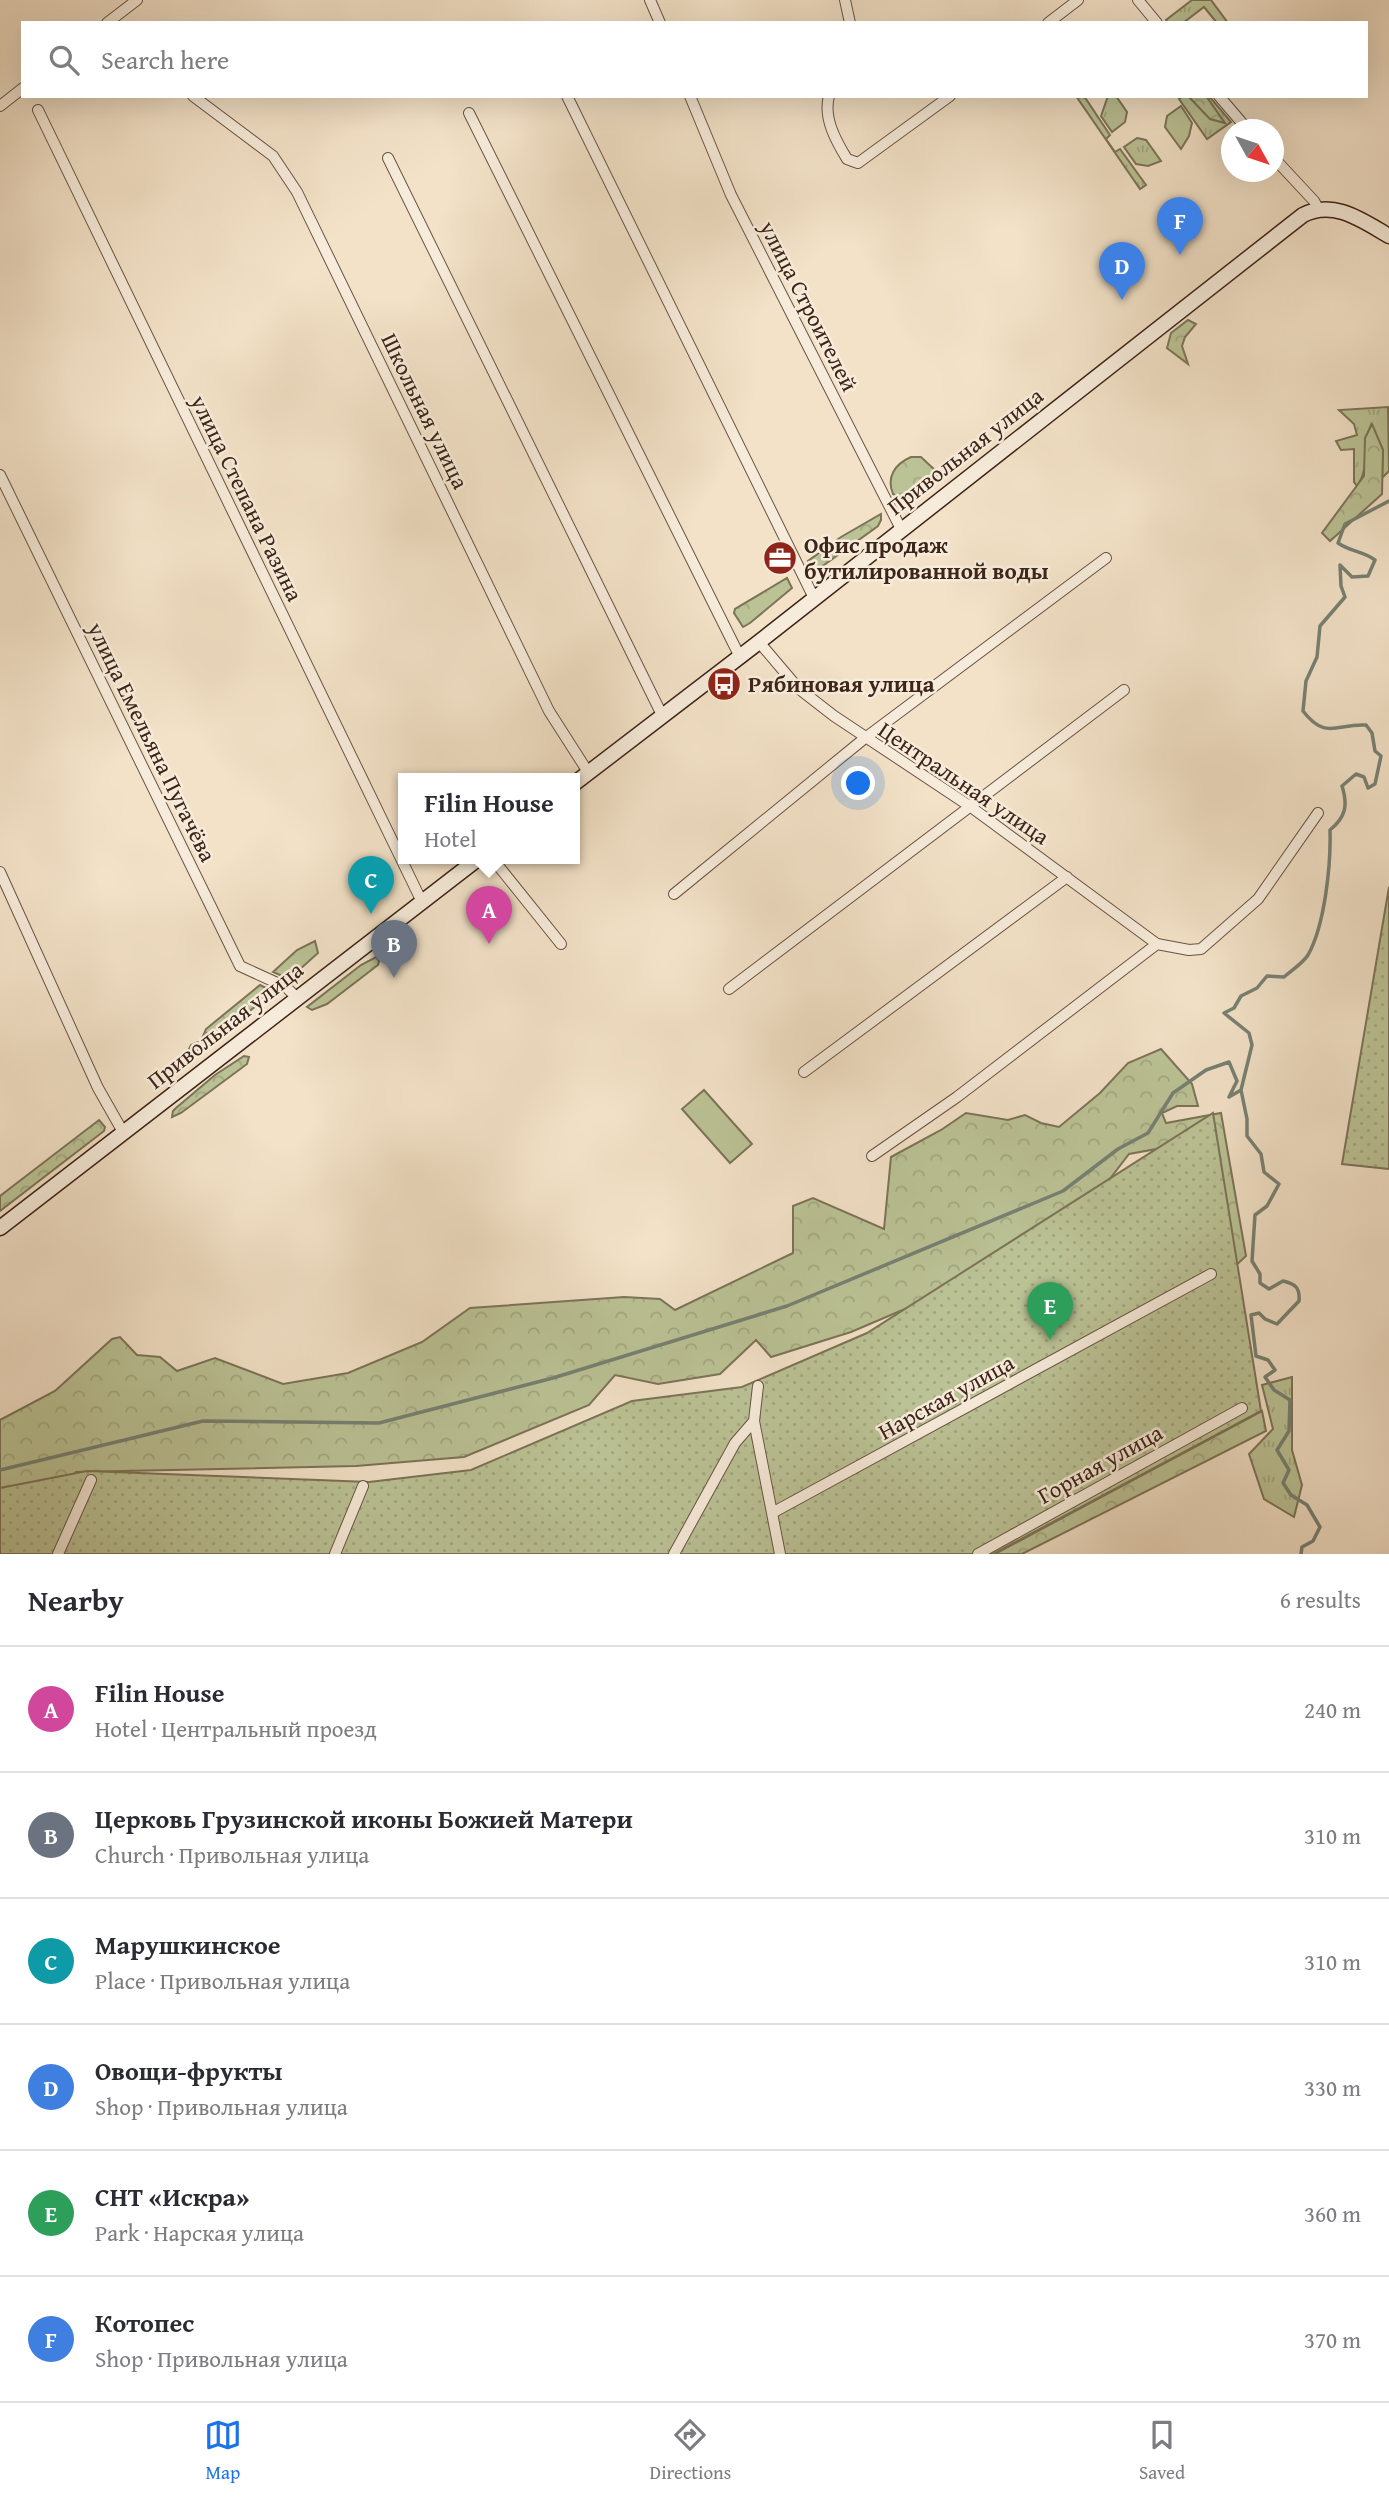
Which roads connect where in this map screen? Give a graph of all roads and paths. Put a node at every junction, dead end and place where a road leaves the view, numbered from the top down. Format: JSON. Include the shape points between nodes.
{"nodes":[{"id":1,"x":137,"y":0,"type":"edge"},
{"id":2,"x":650,"y":0,"type":"edge"},
{"id":3,"x":845,"y":0,"type":"edge"},
{"id":4,"x":1078,"y":0,"type":"edge"},
{"id":5,"x":1138,"y":0,"type":"edge"},
{"id":6,"x":110,"y":21,"type":"edge"},
{"id":7,"x":659,"y":21,"type":"edge"},
{"id":8,"x":850,"y":21,"type":"edge"},
{"id":9,"x":1051,"y":21,"type":"edge"},
{"id":10,"x":1155,"y":21,"type":"edge"},
{"id":11,"x":21,"y":90,"type":"edge"},
{"id":12,"x":196,"y":98,"type":"edge"},
{"id":13,"x":568,"y":98,"type":"edge"},
{"id":14,"x":691,"y":98,"type":"edge"},
{"id":15,"x":828,"y":98,"type":"edge"},
{"id":16,"x":947,"y":98,"type":"edge"},
{"id":17,"x":1221,"y":98,"type":"edge"},
{"id":18,"x":0,"y":106,"type":"edge"},
{"id":19,"x":37,"y":110,"type":"dead end"},
{"id":20,"x":469,"y":113,"type":"dead end"},
{"id":21,"x":1239,"y":119,"type":"edge"},
{"id":22,"x":387,"y":158,"type":"dead end"},
{"id":23,"x":1284,"y":170,"type":"edge"},
{"id":24,"x":1319,"y":210,"type":"junction"},
{"id":25,"x":1389,"y":236,"type":"edge"},
{"id":26,"x":0,"y":475,"type":"edge"},
{"id":27,"x":901,"y":529,"type":"junction"},
{"id":28,"x":1106,"y":558,"type":"dead end"},
{"id":29,"x":814,"y":598,"type":"junction"},
{"id":30,"x":759,"y":642,"type":"junction"},
{"id":31,"x":740,"y":657,"type":"junction"},
{"id":32,"x":1124,"y":690,"type":"dead end"},
{"id":33,"x":662,"y":715,"type":"junction"},
{"id":34,"x":865,"y":738,"type":"junction"},
{"id":35,"x":588,"y":772,"type":"junction"},
{"id":36,"x":580,"y":779,"type":"edge"},
{"id":37,"x":971,"y":807,"type":"junction"},
{"id":38,"x":1318,"y":813,"type":"dead end"},
{"id":39,"x":398,"y":853,"type":"edge"},
{"id":40,"x":404,"y":864,"type":"edge"},
{"id":41,"x":471,"y":864,"type":"edge"},
{"id":42,"x":497,"y":864,"type":"edge"},
{"id":43,"x":0,"y":872,"type":"edge"},
{"id":44,"x":1067,"y":877,"type":"junction"},
{"id":45,"x":674,"y":894,"type":"dead end"},
{"id":46,"x":422,"y":902,"type":"junction"},
{"id":47,"x":561,"y":944,"type":"dead end"},
{"id":48,"x":1157,"y":944,"type":"junction"},
{"id":49,"x":729,"y":989,"type":"dead end"},
{"id":50,"x":297,"y":998,"type":"junction"},
{"id":51,"x":804,"y":1072,"type":"dead end"},
{"id":52,"x":123,"y":1132,"type":"junction"},
{"id":53,"x":872,"y":1156,"type":"dead end"},
{"id":54,"x":0,"y":1228,"type":"edge"},
{"id":55,"x":1211,"y":1273,"type":"dead end"},
{"id":56,"x":758,"y":1386,"type":"dead end"},
{"id":57,"x":1242,"y":1408,"type":"dead end"},
{"id":58,"x":754,"y":1421,"type":"junction"},
{"id":59,"x":91,"y":1479,"type":"dead end"},
{"id":60,"x":363,"y":1486,"type":"dead end"},
{"id":61,"x":772,"y":1513,"type":"junction"},
{"id":62,"x":58,"y":1554,"type":"edge"},
{"id":63,"x":335,"y":1554,"type":"edge"},
{"id":64,"x":674,"y":1554,"type":"edge"},
{"id":65,"x":780,"y":1554,"type":"edge"},
{"id":66,"x":978,"y":1554,"type":"edge"}],
"edges":[{"from":1,"to":6,"type":"street"},
{"from":2,"to":7,"type":"street"},
{"from":3,"to":8,"type":"street"},
{"from":4,"to":9,"type":"street"},
{"from":5,"to":10,"type":"street"},
{"from":11,"to":18,"type":"street"},
{"from":12,"to":35,"type":"street","name":"Школьная улица","via":[[273,156],[297,192],[549,711]]},
{"from":13,"to":29,"type":"street"},
{"from":14,"to":27,"type":"street","name":"улица Строителей","via":[[731,195]]},
{"from":15,"to":16,"type":"street","via":[[829,123],[848,159],[858,163]]},
{"from":17,"to":21,"type":"street"},
{"from":19,"to":39,"type":"street","name":"улица Степана Разина"},
{"from":20,"to":31,"type":"street"},
{"from":22,"to":33,"type":"street"},
{"from":23,"to":24,"type":"street"},
{"from":24,"to":25,"type":"street","via":[[1345,212]]},
{"from":24,"to":27,"type":"street","name":"Привольная улица","via":[[1303,215]]},
{"from":26,"to":50,"type":"street","name":"улица Емельяна Пугачёва","via":[[240,966],[286,987]]},
{"from":27,"to":29,"type":"street","name":"Привольная улица"},
{"from":28,"to":34,"type":"street"},
{"from":29,"to":30,"type":"street","name":"Привольная улица"},
{"from":30,"to":31,"type":"street","name":"Привольная улица"},
{"from":30,"to":34,"type":"street","name":"Центральная улица","via":[[798,688]]},
{"from":31,"to":33,"type":"street","name":"Привольная улица"},
{"from":32,"to":37,"type":"street"},
{"from":33,"to":35,"type":"street","name":"Привольная улица"},
{"from":34,"to":37,"type":"street","name":"Центральная улица"},
{"from":34,"to":45,"type":"street"},
{"from":35,"to":36,"type":"street","name":"Привольная улица"},
{"from":37,"to":44,"type":"street","name":"Центральная улица"},
{"from":37,"to":49,"type":"street"},
{"from":38,"to":48,"type":"street","via":[[1258,898],[1201,949]]},
{"from":40,"to":46,"type":"street","name":"улица Степана Разина"},
{"from":41,"to":46,"type":"street","name":"Привольная улица"},
{"from":42,"to":47,"type":"street"},
{"from":43,"to":52,"type":"street","via":[[98,1088]]},
{"from":44,"to":48,"type":"street","name":"Центральная улица"},
{"from":44,"to":51,"type":"street"},
{"from":46,"to":50,"type":"street","name":"Привольная улица"},
{"from":48,"to":53,"type":"street"},
{"from":50,"to":52,"type":"street","name":"Привольная улица"},
{"from":52,"to":54,"type":"street","name":"Привольная улица"},
{"from":55,"to":61,"type":"street","name":"Нарская улица"},
{"from":56,"to":58,"type":"street"},
{"from":57,"to":66,"type":"street","name":"Горная улица"},
{"from":58,"to":61,"type":"street"},
{"from":58,"to":64,"type":"street","via":[[735,1443]]},
{"from":59,"to":62,"type":"street"},
{"from":60,"to":63,"type":"street"},
{"from":61,"to":65,"type":"street"}]}
